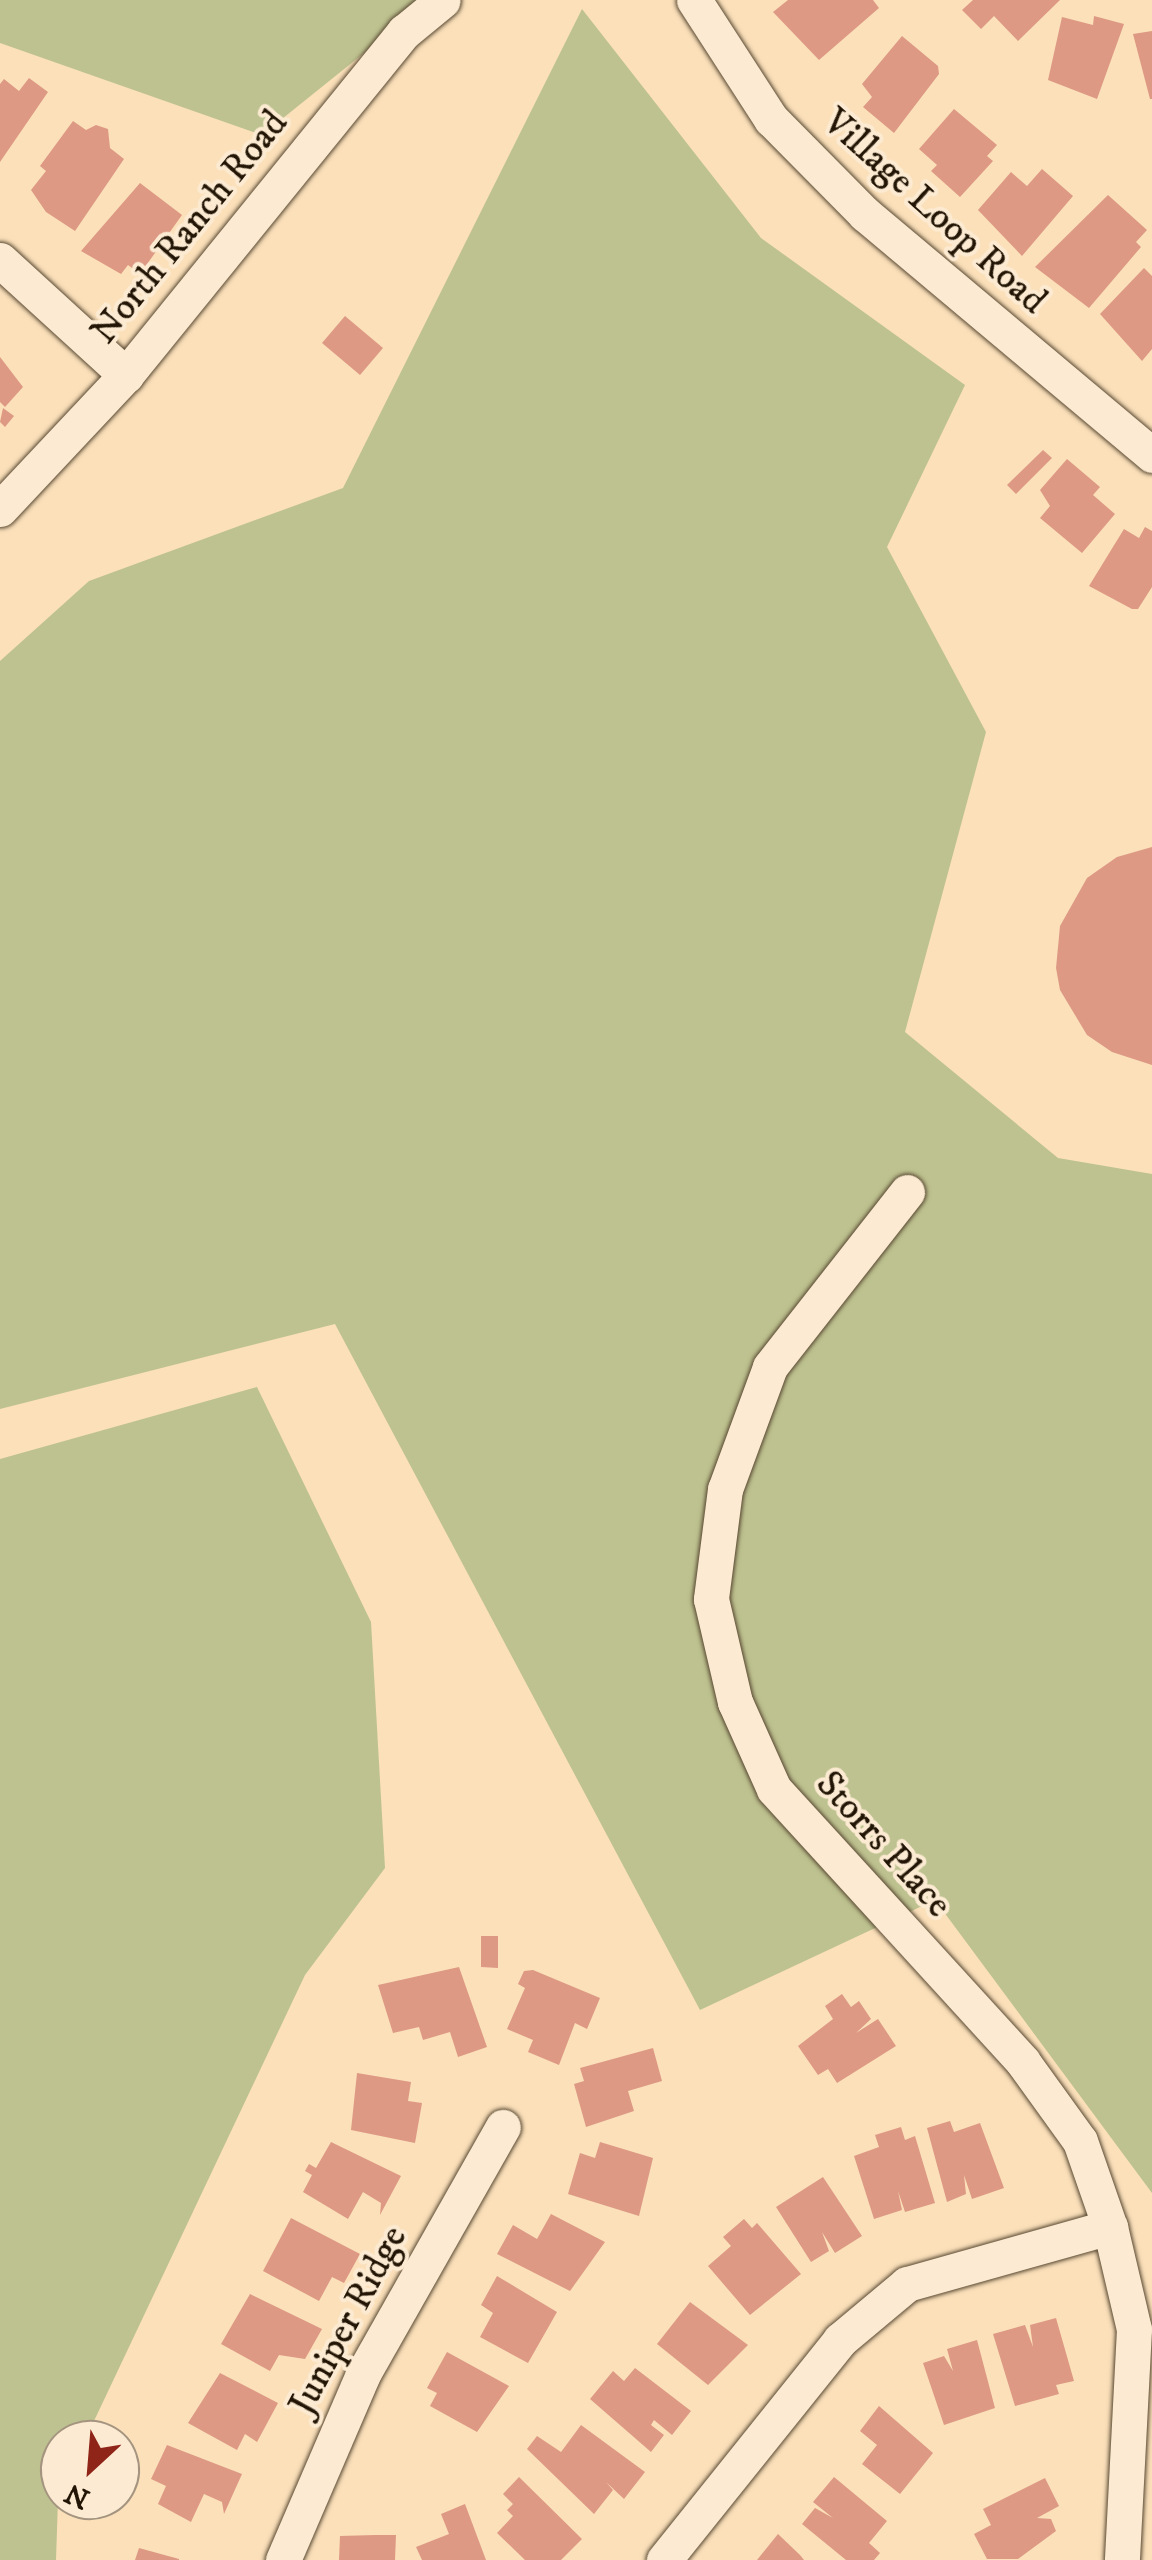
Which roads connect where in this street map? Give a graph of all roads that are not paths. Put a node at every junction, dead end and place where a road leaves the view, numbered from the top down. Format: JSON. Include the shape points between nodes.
{"nodes":[{"id":1,"x":442,"y":0,"type":"edge"},
{"id":2,"x":694,"y":0,"type":"edge"},
{"id":3,"x":0,"y":260,"type":"edge"},
{"id":4,"x":126,"y":375,"type":"junction"},
{"id":5,"x":1152,"y":455,"type":"edge"},
{"id":6,"x":0,"y":509,"type":"edge"},
{"id":7,"x":907,"y":1192,"type":"dead end"},
{"id":8,"x":503,"y":2127,"type":"dead end"},
{"id":9,"x":1110,"y":2226,"type":"junction"},
{"id":10,"x":284,"y":2560,"type":"edge"},
{"id":11,"x":664,"y":2560,"type":"edge"},
{"id":12,"x":1122,"y":2560,"type":"edge"}],
"edges":[{"from":1,"to":4,"type":"street","name":"North Ranch Road","via":[[404,32]]},
{"from":2,"to":5,"type":"street","name":"Village Loop Road","via":[[771,118],[865,214]]},
{"from":3,"to":4,"type":"street"},
{"from":4,"to":6,"type":"street","name":"North Ranch Road"},
{"from":7,"to":9,"type":"street","name":"Storrs Place","via":[[770,1367],[725,1489],[711,1599],[735,1702],[774,1789],[1023,2062],[1080,2142]]},
{"from":8,"to":10,"type":"street","name":"Juniper Ridge","via":[[363,2374]]},
{"from":9,"to":11,"type":"street","via":[[906,2284],[840,2340]]},
{"from":9,"to":12,"type":"street","name":"Storrs Place","via":[[1134,2329]]}]}
